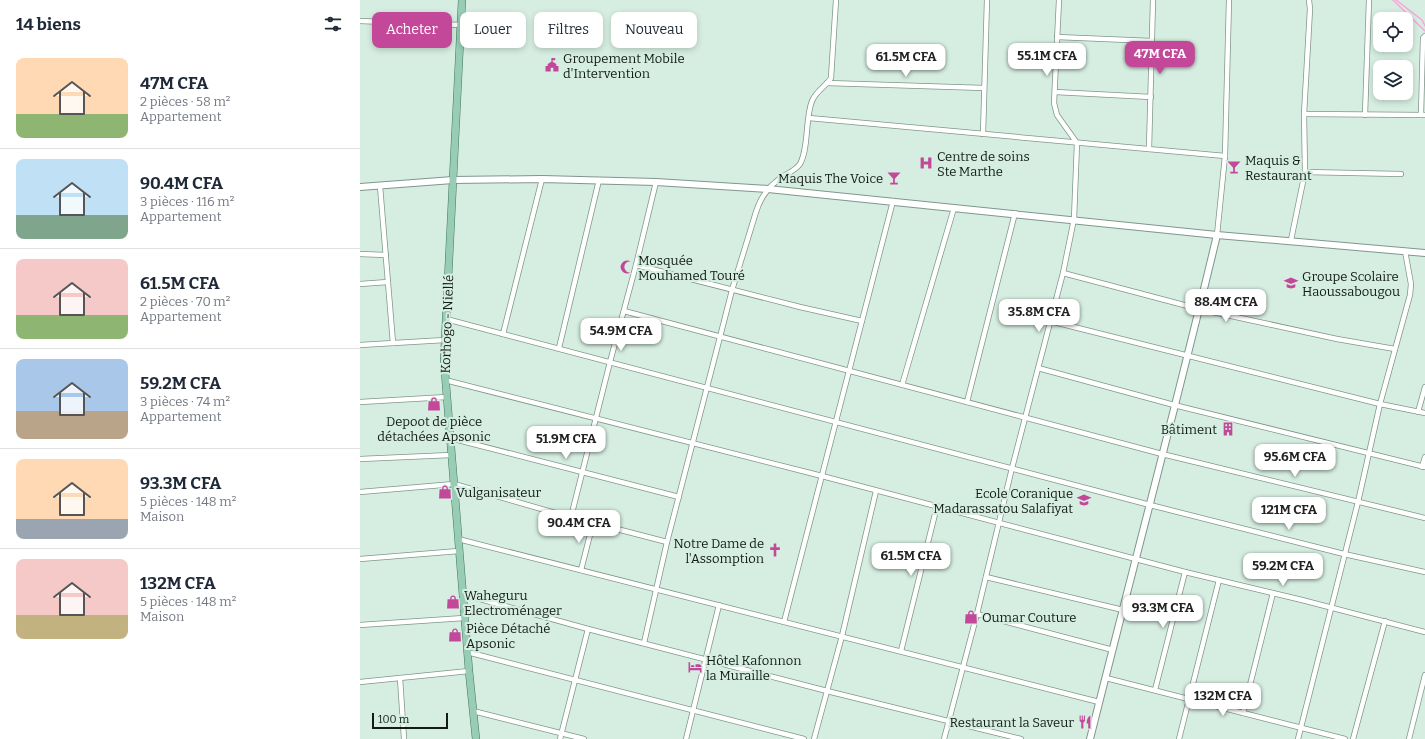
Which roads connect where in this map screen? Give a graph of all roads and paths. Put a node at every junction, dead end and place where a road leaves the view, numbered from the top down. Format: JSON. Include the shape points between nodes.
{"nodes":[{"id":1,"x":462,"y":0,"type":"edge"},
{"id":2,"x":836,"y":0,"type":"edge"},
{"id":3,"x":986,"y":0,"type":"edge"},
{"id":4,"x":1058,"y":0,"type":"edge"},
{"id":5,"x":1154,"y":0,"type":"edge"},
{"id":6,"x":1228,"y":0,"type":"edge"},
{"id":7,"x":1309,"y":0,"type":"edge"},
{"id":8,"x":1369,"y":0,"type":"edge"},
{"id":9,"x":462,"y":12,"type":"edge"},
{"id":10,"x":360,"y":21,"type":"edge"},
{"id":11,"x":460,"y":25,"type":"edge"},
{"id":12,"x":1425,"y":36,"type":"edge"},
{"id":13,"x":1057,"y":37,"type":"junction"},
{"id":14,"x":1152,"y":41,"type":"junction"},
{"id":15,"x":460,"y":44,"type":"edge"},
{"id":16,"x":827,"y":83,"type":"junction"},
{"id":17,"x":984,"y":88,"type":"junction"},
{"id":18,"x":1055,"y":92,"type":"junction"},
{"id":19,"x":1151,"y":97,"type":"junction"},
{"id":20,"x":1304,"y":114,"type":"junction"},
{"id":21,"x":1365,"y":115,"type":"junction"},
{"id":22,"x":1423,"y":115,"type":"edge"},
{"id":23,"x":809,"y":118,"type":"junction"},
{"id":24,"x":983,"y":134,"type":"junction"},
{"id":25,"x":1077,"y":143,"type":"junction"},
{"id":26,"x":1149,"y":149,"type":"junction"},
{"id":27,"x":1225,"y":156,"type":"junction"},
{"id":28,"x":1305,"y":172,"type":"junction"},
{"id":29,"x":1401,"y":174,"type":"dead end"},
{"id":30,"x":542,"y":179,"type":"junction"},
{"id":31,"x":453,"y":180,"type":"junction"},
{"id":32,"x":599,"y":180,"type":"junction"},
{"id":33,"x":656,"y":182,"type":"junction"},
{"id":34,"x":380,"y":186,"type":"junction"},
{"id":35,"x":360,"y":188,"type":"edge"},
{"id":36,"x":768,"y":189,"type":"junction"},
{"id":37,"x":892,"y":201,"type":"junction"},
{"id":38,"x":954,"y":208,"type":"junction"},
{"id":39,"x":1015,"y":213,"type":"junction"},
{"id":40,"x":1074,"y":219,"type":"junction"},
{"id":41,"x":1217,"y":235,"type":"junction"},
{"id":42,"x":1291,"y":240,"type":"junction"},
{"id":43,"x":1405,"y":251,"type":"junction"},
{"id":44,"x":360,"y":254,"type":"edge"},
{"id":45,"x":1425,"y":254,"type":"edge"},
{"id":46,"x":386,"y":255,"type":"junction"},
{"id":47,"x":636,"y":265,"type":"junction"},
{"id":48,"x":1064,"y":272,"type":"junction"},
{"id":49,"x":388,"y":282,"type":"junction"},
{"id":50,"x":360,"y":284,"type":"edge"},
{"id":51,"x":732,"y":290,"type":"junction"},
{"id":52,"x":1199,"y":309,"type":"junction"},
{"id":53,"x":624,"y":311,"type":"junction"},
{"id":54,"x":446,"y":319,"type":"junction"},
{"id":55,"x":862,"y":321,"type":"junction"},
{"id":56,"x":1050,"y":321,"type":"junction"},
{"id":57,"x":504,"y":334,"type":"junction"},
{"id":58,"x":720,"y":337,"type":"junction"},
{"id":59,"x":444,"y":340,"type":"junction"},
{"id":60,"x":393,"y":343,"type":"junction"},
{"id":61,"x":360,"y":345,"type":"edge"},
{"id":62,"x":559,"y":348,"type":"junction"},
{"id":63,"x":1395,"y":349,"type":"junction"},
{"id":64,"x":1187,"y":355,"type":"junction"},
{"id":65,"x":610,"y":362,"type":"junction"},
{"id":66,"x":1038,"y":368,"type":"junction"},
{"id":67,"x":849,"y":371,"type":"junction"},
{"id":68,"x":445,"y":380,"type":"junction"},
{"id":69,"x":902,"y":385,"type":"junction"},
{"id":70,"x":707,"y":387,"type":"junction"},
{"id":71,"x":1425,"y":387,"type":"edge"},
{"id":72,"x":447,"y":397,"type":"junction"},
{"id":73,"x":360,"y":402,"type":"edge"},
{"id":74,"x":967,"y":402,"type":"junction"},
{"id":75,"x":1380,"y":404,"type":"junction"},
{"id":76,"x":1174,"y":405,"type":"junction"},
{"id":77,"x":1418,"y":412,"type":"junction"},
{"id":78,"x":1425,"y":413,"type":"edge"},
{"id":79,"x":596,"y":418,"type":"junction"},
{"id":80,"x":1026,"y":418,"type":"junction"},
{"id":81,"x":836,"y":422,"type":"junction"},
{"id":82,"x":450,"y":438,"type":"junction"},
{"id":83,"x":693,"y":443,"type":"junction"},
{"id":84,"x":1162,"y":454,"type":"junction"},
{"id":85,"x":1369,"y":454,"type":"junction"},
{"id":86,"x":451,"y":455,"type":"junction"},
{"id":87,"x":1425,"y":457,"type":"edge"},
{"id":88,"x":360,"y":459,"type":"edge"},
{"id":89,"x":1424,"y":467,"type":"edge"},
{"id":90,"x":1012,"y":468,"type":"junction"},
{"id":91,"x":583,"y":473,"type":"junction"},
{"id":92,"x":822,"y":476,"type":"junction"},
{"id":93,"x":454,"y":484,"type":"junction"},
{"id":94,"x":876,"y":491,"type":"junction"},
{"id":95,"x":360,"y":492,"type":"edge"},
{"id":96,"x":679,"y":497,"type":"junction"},
{"id":97,"x":1358,"y":502,"type":"junction"},
{"id":98,"x":1150,"y":505,"type":"junction"},
{"id":99,"x":937,"y":506,"type":"junction"},
{"id":100,"x":571,"y":518,"type":"junction"},
{"id":101,"x":1425,"y":518,"type":"edge"},
{"id":102,"x":1000,"y":522,"type":"junction"},
{"id":103,"x":593,"y":523,"type":"junction"},
{"id":104,"x":458,"y":539,"type":"junction"},
{"id":105,"x":667,"y":542,"type":"junction"},
{"id":106,"x":459,"y":551,"type":"junction"},
{"id":107,"x":1344,"y":554,"type":"junction"},
{"id":108,"x":1137,"y":558,"type":"junction"},
{"id":109,"x":360,"y":559,"type":"edge"},
{"id":110,"x":581,"y":570,"type":"junction"},
{"id":111,"x":1185,"y":572,"type":"junction"},
{"id":112,"x":1425,"y":572,"type":"edge"},
{"id":113,"x":986,"y":577,"type":"junction"},
{"id":114,"x":1219,"y":580,"type":"junction"},
{"id":115,"x":656,"y":589,"type":"junction"},
{"id":116,"x":1273,"y":593,"type":"junction"},
{"id":117,"x":462,"y":594,"type":"junction"},
{"id":118,"x":719,"y":605,"type":"junction"},
{"id":119,"x":1331,"y":607,"type":"junction"},
{"id":120,"x":1123,"y":610,"type":"junction"},
{"id":121,"x":977,"y":614,"type":"junction"},
{"id":122,"x":464,"y":618,"type":"junction"},
{"id":123,"x":784,"y":622,"type":"junction"},
{"id":124,"x":1385,"y":622,"type":"junction"},
{"id":125,"x":360,"y":625,"type":"edge"},
{"id":126,"x":588,"y":629,"type":"junction"},
{"id":127,"x":1425,"y":632,"type":"edge"},
{"id":128,"x":842,"y":636,"type":"junction"},
{"id":129,"x":644,"y":643,"type":"junction"},
{"id":130,"x":1113,"y":650,"type":"junction"},
{"id":131,"x":901,"y":651,"type":"junction"},
{"id":132,"x":467,"y":652,"type":"junction"},
{"id":133,"x":706,"y":659,"type":"junction"},
{"id":134,"x":963,"y":667,"type":"junction"},
{"id":135,"x":469,"y":671,"type":"junction"},
{"id":136,"x":1425,"y":675,"type":"edge"},
{"id":137,"x":400,"y":678,"type":"junction"},
{"id":138,"x":1106,"y":678,"type":"junction"},
{"id":139,"x":576,"y":680,"type":"junction"},
{"id":140,"x":360,"y":682,"type":"edge"},
{"id":141,"x":1155,"y":690,"type":"junction"},
{"id":142,"x":827,"y":691,"type":"junction"},
{"id":143,"x":1188,"y":700,"type":"junction"},
{"id":144,"x":1100,"y":702,"type":"junction"},
{"id":145,"x":693,"y":710,"type":"junction"},
{"id":146,"x":473,"y":711,"type":"junction"},
{"id":147,"x":1243,"y":713,"type":"junction"},
{"id":148,"x":949,"y":720,"type":"junction"},
{"id":149,"x":1301,"y":728,"type":"junction"},
{"id":150,"x":562,"y":733,"type":"junction"},
{"id":151,"x":404,"y":739,"type":"edge"},
{"id":152,"x":476,"y":739,"type":"edge"},
{"id":153,"x":560,"y":739,"type":"edge"},
{"id":154,"x":584,"y":739,"type":"edge"},
{"id":155,"x":686,"y":739,"type":"edge"},
{"id":156,"x":804,"y":739,"type":"edge"},
{"id":157,"x":814,"y":739,"type":"edge"},
{"id":158,"x":944,"y":739,"type":"edge"},
{"id":159,"x":1021,"y":739,"type":"edge"},
{"id":160,"x":1090,"y":739,"type":"edge"},
{"id":161,"x":1178,"y":739,"type":"edge"},
{"id":162,"x":1298,"y":739,"type":"edge"},
{"id":163,"x":1345,"y":739,"type":"edge"},
{"id":164,"x":1353,"y":739,"type":"edge"},
{"id":165,"x":1409,"y":739,"type":"edge"}],
"edges":[{"from":1,"to":9,"type":"main road","name":"Korhogo - Niellé"},
{"from":2,"to":16,"type":"street","via":[[831,78]]},
{"from":3,"to":17,"type":"street"},
{"from":4,"to":13,"type":"street"},
{"from":5,"to":14,"type":"street"},
{"from":6,"to":27,"type":"street"},
{"from":7,"to":20,"type":"street"},
{"from":8,"to":21,"type":"street"},
{"from":10,"to":11,"type":"street"},
{"from":12,"to":22,"type":"street"},
{"from":13,"to":14,"type":"street"},
{"from":13,"to":18,"type":"street"},
{"from":14,"to":19,"type":"street"},
{"from":15,"to":31,"type":"main road","name":"Korhogo - Niellé"},
{"from":16,"to":17,"type":"street"},
{"from":16,"to":23,"type":"street","via":[[811,101]]},
{"from":17,"to":24,"type":"street"},
{"from":18,"to":19,"type":"street"},
{"from":18,"to":25,"type":"street","via":[[1057,115]]},
{"from":19,"to":26,"type":"street"},
{"from":20,"to":21,"type":"street"},
{"from":20,"to":28,"type":"street"},
{"from":21,"to":22,"type":"street"},
{"from":23,"to":24,"type":"street"},
{"from":23,"to":36,"type":"street","via":[[800,164]]},
{"from":24,"to":25,"type":"street"},
{"from":25,"to":26,"type":"street"},
{"from":25,"to":40,"type":"street"},
{"from":26,"to":27,"type":"street"},
{"from":27,"to":41,"type":"street"},
{"from":28,"to":29,"type":"street"},
{"from":28,"to":42,"type":"street"},
{"from":30,"to":31,"type":"street"},
{"from":30,"to":32,"type":"street"},
{"from":30,"to":57,"type":"street"},
{"from":31,"to":34,"type":"street"},
{"from":31,"to":54,"type":"main road","name":"Korhogo - Niellé"},
{"from":32,"to":33,"type":"street"},
{"from":32,"to":62,"type":"street"},
{"from":33,"to":36,"type":"street"},
{"from":33,"to":47,"type":"street"},
{"from":34,"to":35,"type":"street"},
{"from":34,"to":46,"type":"street"},
{"from":36,"to":37,"type":"street"},
{"from":36,"to":51,"type":"street","via":[[760,200]]},
{"from":37,"to":38,"type":"street"},
{"from":37,"to":55,"type":"street"},
{"from":38,"to":39,"type":"street"},
{"from":38,"to":69,"type":"street"},
{"from":39,"to":40,"type":"street"},
{"from":39,"to":74,"type":"street"},
{"from":40,"to":41,"type":"street"},
{"from":40,"to":48,"type":"street"},
{"from":41,"to":42,"type":"street"},
{"from":41,"to":52,"type":"street"},
{"from":42,"to":43,"type":"street"},
{"from":43,"to":45,"type":"street"},
{"from":43,"to":63,"type":"street","via":[[1412,284]]},
{"from":44,"to":46,"type":"street"},
{"from":46,"to":49,"type":"street"},
{"from":47,"to":51,"type":"street"},
{"from":47,"to":53,"type":"street"},
{"from":48,"to":52,"type":"street"},
{"from":48,"to":56,"type":"street"},
{"from":49,"to":50,"type":"street"},
{"from":49,"to":60,"type":"street"},
{"from":51,"to":55,"type":"street"},
{"from":51,"to":58,"type":"street"},
{"from":52,"to":63,"type":"street"},
{"from":52,"to":64,"type":"street"},
{"from":53,"to":58,"type":"street"},
{"from":53,"to":65,"type":"street"},
{"from":54,"to":57,"type":"street"},
{"from":54,"to":59,"type":"main road","name":"Korhogo - Niellé"},
{"from":55,"to":67,"type":"street"},
{"from":56,"to":64,"type":"street"},
{"from":56,"to":66,"type":"street"},
{"from":57,"to":62,"type":"street"},
{"from":58,"to":67,"type":"street"},
{"from":58,"to":70,"type":"street"},
{"from":59,"to":60,"type":"street"},
{"from":59,"to":68,"type":"main road","name":"Korhogo - Niellé"},
{"from":60,"to":61,"type":"street"},
{"from":62,"to":65,"type":"street"},
{"from":63,"to":75,"type":"street"},
{"from":64,"to":75,"type":"street"},
{"from":64,"to":76,"type":"street"},
{"from":65,"to":70,"type":"street"},
{"from":65,"to":79,"type":"street"},
{"from":66,"to":76,"type":"street"},
{"from":66,"to":80,"type":"street"},
{"from":67,"to":69,"type":"street"},
{"from":67,"to":81,"type":"street"},
{"from":68,"to":72,"type":"main road","name":"Korhogo - Niellé"},
{"from":68,"to":79,"type":"street"},
{"from":69,"to":74,"type":"street"},
{"from":70,"to":81,"type":"street"},
{"from":70,"to":83,"type":"street"},
{"from":71,"to":77,"type":"street"},
{"from":72,"to":73,"type":"street"},
{"from":72,"to":82,"type":"main road","name":"Korhogo - Niellé"},
{"from":74,"to":80,"type":"street"},
{"from":75,"to":77,"type":"street"},
{"from":75,"to":85,"type":"street"},
{"from":76,"to":84,"type":"street"},
{"from":76,"to":85,"type":"street"},
{"from":77,"to":78,"type":"street"},
{"from":79,"to":83,"type":"street"},
{"from":79,"to":91,"type":"street"},
{"from":80,"to":84,"type":"street"},
{"from":80,"to":90,"type":"street"},
{"from":81,"to":90,"type":"street"},
{"from":81,"to":92,"type":"street"},
{"from":82,"to":86,"type":"main road","name":"Korhogo - Niellé"},
{"from":82,"to":91,"type":"street"},
{"from":83,"to":92,"type":"street"},
{"from":83,"to":96,"type":"street"},
{"from":84,"to":97,"type":"street"},
{"from":84,"to":98,"type":"street"},
{"from":85,"to":89,"type":"street"},
{"from":85,"to":97,"type":"street"},
{"from":86,"to":88,"type":"street"},
{"from":86,"to":93,"type":"main road","name":"Korhogo - Niellé"},
{"from":87,"to":89,"type":"street"},
{"from":90,"to":98,"type":"street"},
{"from":90,"to":102,"type":"street"},
{"from":91,"to":96,"type":"street"},
{"from":91,"to":100,"type":"street"},
{"from":92,"to":94,"type":"street"},
{"from":92,"to":123,"type":"street"},
{"from":93,"to":95,"type":"street"},
{"from":93,"to":100,"type":"street"},
{"from":93,"to":104,"type":"main road","name":"Korhogo - Niellé"},
{"from":94,"to":99,"type":"street"},
{"from":94,"to":128,"type":"street"},
{"from":96,"to":105,"type":"street"},
{"from":97,"to":101,"type":"street"},
{"from":97,"to":107,"type":"street"},
{"from":98,"to":107,"type":"street"},
{"from":98,"to":108,"type":"street"},
{"from":99,"to":102,"type":"street"},
{"from":99,"to":131,"type":"street"},
{"from":100,"to":103,"type":"street"},
{"from":102,"to":108,"type":"street"},
{"from":102,"to":113,"type":"street"},
{"from":103,"to":105,"type":"street"},
{"from":103,"to":110,"type":"street"},
{"from":104,"to":106,"type":"main road","name":"Korhogo - Niellé"},
{"from":104,"to":110,"type":"street"},
{"from":105,"to":115,"type":"street"},
{"from":106,"to":109,"type":"street"},
{"from":106,"to":117,"type":"main road","name":"Korhogo - Niellé"},
{"from":107,"to":112,"type":"street"},
{"from":107,"to":119,"type":"street"},
{"from":108,"to":111,"type":"street"},
{"from":108,"to":120,"type":"street"},
{"from":110,"to":115,"type":"street"},
{"from":111,"to":114,"type":"street"},
{"from":111,"to":141,"type":"street"},
{"from":113,"to":120,"type":"street"},
{"from":113,"to":121,"type":"street"},
{"from":114,"to":116,"type":"street"},
{"from":114,"to":143,"type":"street"},
{"from":115,"to":118,"type":"street"},
{"from":115,"to":129,"type":"street"},
{"from":116,"to":119,"type":"street"},
{"from":116,"to":147,"type":"street"},
{"from":117,"to":122,"type":"main road","name":"Korhogo - Niellé"},
{"from":117,"to":126,"type":"street"},
{"from":118,"to":123,"type":"street"},
{"from":118,"to":133,"type":"street"},
{"from":119,"to":124,"type":"street"},
{"from":119,"to":149,"type":"street"},
{"from":120,"to":130,"type":"street"},
{"from":121,"to":130,"type":"street"},
{"from":121,"to":134,"type":"street"},
{"from":122,"to":125,"type":"street"},
{"from":122,"to":132,"type":"main road","name":"Korhogo - Niellé"},
{"from":123,"to":128,"type":"street"},
{"from":124,"to":127,"type":"street"},
{"from":124,"to":164,"type":"street"},
{"from":126,"to":129,"type":"street"},
{"from":126,"to":139,"type":"street"},
{"from":128,"to":131,"type":"street"},
{"from":128,"to":142,"type":"street"},
{"from":129,"to":133,"type":"street"},
{"from":130,"to":138,"type":"street"},
{"from":131,"to":134,"type":"street"},
{"from":132,"to":135,"type":"main road","name":"Korhogo - Niellé"},
{"from":132,"to":139,"type":"street"},
{"from":133,"to":142,"type":"street"},
{"from":133,"to":145,"type":"street"},
{"from":134,"to":144,"type":"street"},
{"from":134,"to":148,"type":"street"},
{"from":135,"to":137,"type":"street"},
{"from":135,"to":146,"type":"main road","name":"Korhogo - Niellé"},
{"from":136,"to":165,"type":"street"},
{"from":137,"to":140,"type":"street"},
{"from":137,"to":151,"type":"street"},
{"from":138,"to":141,"type":"street"},
{"from":138,"to":144,"type":"street"},
{"from":139,"to":145,"type":"street"},
{"from":139,"to":150,"type":"street"},
{"from":141,"to":143,"type":"street"},
{"from":142,"to":148,"type":"street"},
{"from":142,"to":157,"type":"street"},
{"from":143,"to":147,"type":"street"},
{"from":143,"to":161,"type":"street"},
{"from":144,"to":160,"type":"street"},
{"from":145,"to":155,"type":"street"},
{"from":145,"to":156,"type":"street"},
{"from":146,"to":150,"type":"street"},
{"from":146,"to":152,"type":"main road","name":"Korhogo - Niellé"},
{"from":147,"to":149,"type":"street"},
{"from":148,"to":158,"type":"street"},
{"from":148,"to":159,"type":"street"},
{"from":149,"to":162,"type":"street"},
{"from":149,"to":163,"type":"street"},
{"from":150,"to":153,"type":"street"},
{"from":150,"to":154,"type":"street"}]}
